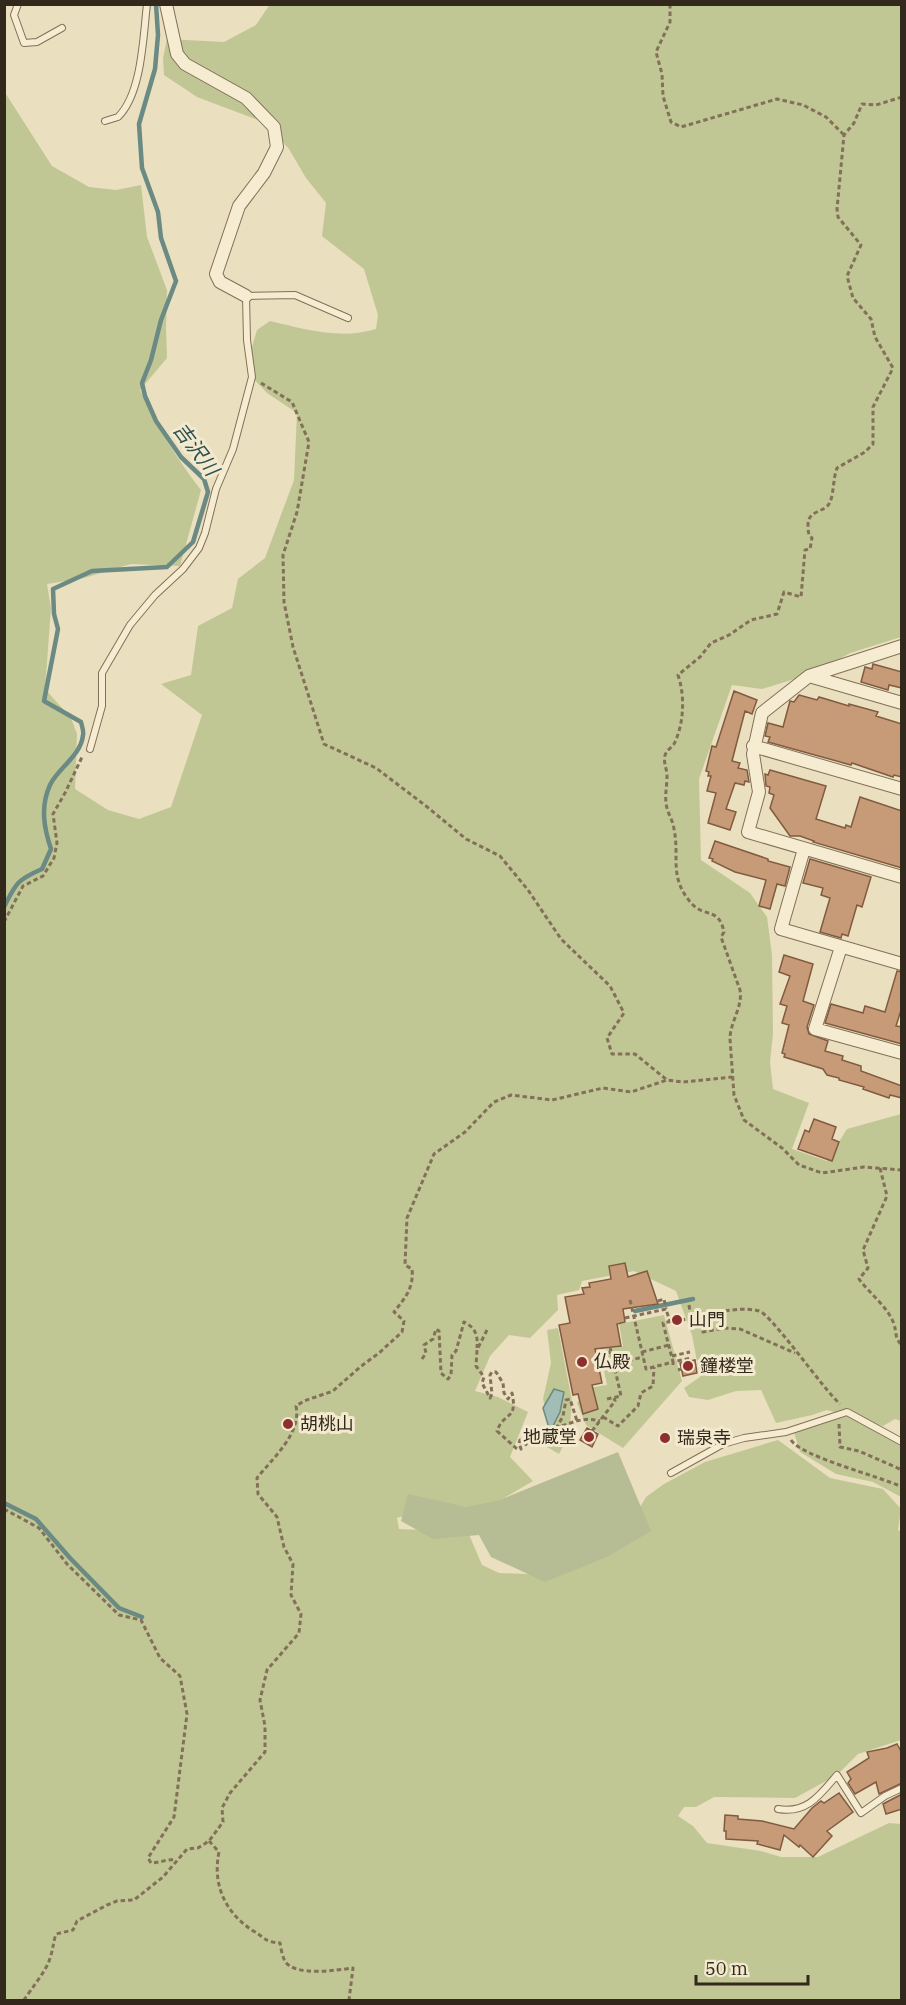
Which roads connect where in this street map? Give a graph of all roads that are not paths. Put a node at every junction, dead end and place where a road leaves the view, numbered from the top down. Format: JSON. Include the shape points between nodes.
{"nodes":[{"id":1,"x":18,"y":4,"type":"edge"},
{"id":2,"x":147,"y":4,"type":"edge"},
{"id":3,"x":166,"y":4,"type":"edge"},
{"id":4,"x":62,"y":28,"type":"dead end"},
{"id":5,"x":105,"y":121,"type":"dead end"},
{"id":6,"x":246,"y":296,"type":"junction"},
{"id":7,"x":348,"y":318,"type":"dead end"},
{"id":8,"x":902,"y":646,"type":"edge"},
{"id":9,"x":808,"y":676,"type":"junction"},
{"id":10,"x":902,"y":703,"type":"edge"},
{"id":11,"x":753,"y":746,"type":"junction"},
{"id":12,"x":90,"y":749,"type":"road end"},
{"id":13,"x":902,"y":789,"type":"edge"},
{"id":14,"x":804,"y":849,"type":"junction"},
{"id":15,"x":902,"y":878,"type":"edge"},
{"id":16,"x":841,"y":947,"type":"junction"},
{"id":17,"x":902,"y":964,"type":"edge"},
{"id":18,"x":902,"y":1053,"type":"edge"},
{"id":19,"x":902,"y":1442,"type":"edge"},
{"id":20,"x":671,"y":1473,"type":"dead end"},
{"id":21,"x":902,"y":1788,"type":"edge"},
{"id":22,"x":778,"y":1809,"type":"dead end"}],
"edges":[{"from":1,"to":4,"type":"lane","via":[[14,15],[24,43],[37,42]]},
{"from":2,"to":5,"type":"lane","via":[[131,100],[118,117]]},
{"from":3,"to":6,"type":"street","via":[[177,54],[185,64],[246,98],[274,127],[277,147],[264,173],[239,206],[216,274],[220,282]]},
{"from":6,"to":7,"type":"lane","via":[[295,295]]},
{"from":6,"to":12,"type":"lane","via":[[252,377],[205,533],[183,569],[130,625],[102,673],[102,706]]},
{"from":8,"to":9,"type":"street"},
{"from":9,"to":10,"type":"street"},
{"from":9,"to":11,"type":"street","via":[[762,713]]},
{"from":11,"to":13,"type":"street"},
{"from":11,"to":14,"type":"street","via":[[759,792],[748,832]]},
{"from":14,"to":15,"type":"street"},
{"from":14,"to":16,"type":"street","via":[[781,929]]},
{"from":16,"to":17,"type":"street"},
{"from":16,"to":18,"type":"street","via":[[815,1029]]},
{"from":19,"to":20,"type":"lane","via":[[848,1412],[786,1432],[723,1444]]},
{"from":21,"to":22,"type":"lane","via":[[861,1813],[837,1774],[814,1800],[798,1810]]}]}
